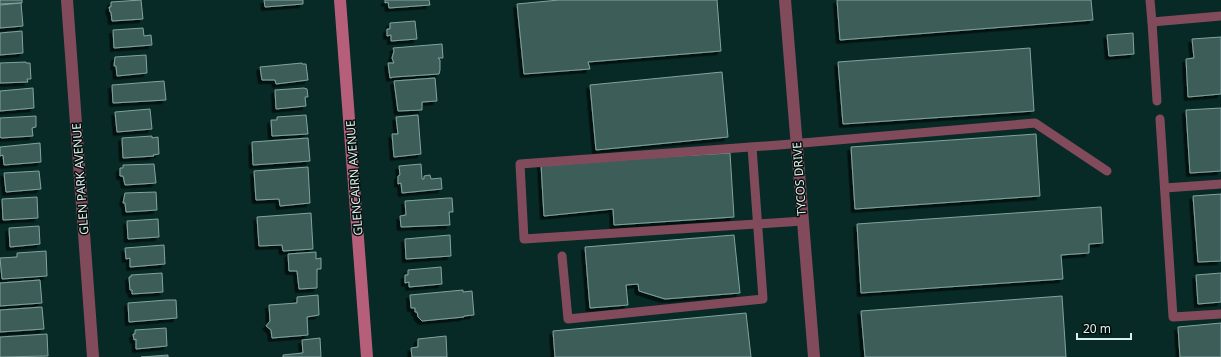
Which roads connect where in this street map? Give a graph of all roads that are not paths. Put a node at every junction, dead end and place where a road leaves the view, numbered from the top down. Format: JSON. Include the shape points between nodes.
{"nodes":[{"id":1,"x":67,"y":0,"type":"edge"},
{"id":2,"x":340,"y":0,"type":"edge"},
{"id":3,"x":785,"y":0,"type":"edge"},
{"id":4,"x":1150,"y":0,"type":"edge"},
{"id":5,"x":1221,"y":16,"type":"edge"},
{"id":6,"x":1152,"y":22,"type":"junction"},
{"id":7,"x":1157,"y":101,"type":"dead end"},
{"id":8,"x":1160,"y":120,"type":"dead end"},
{"id":9,"x":797,"y":144,"type":"junction"},
{"id":10,"x":752,"y":147,"type":"junction"},
{"id":11,"x":1107,"y":171,"type":"dead end"},
{"id":12,"x":1221,"y":184,"type":"edge"},
{"id":13,"x":1165,"y":188,"type":"junction"},
{"id":14,"x":803,"y":221,"type":"junction"},
{"id":15,"x":758,"y":224,"type":"junction"},
{"id":16,"x":562,"y":256,"type":"dead end"},
{"id":17,"x":1221,"y":314,"type":"edge"},
{"id":18,"x":93,"y":357,"type":"edge"},
{"id":19,"x":367,"y":357,"type":"edge"},
{"id":20,"x":814,"y":357,"type":"edge"}],
"edges":[{"from":1,"to":18,"type":"street","name":"GLEN PARK AVENUE"},
{"from":2,"to":19,"type":"street","name":"GLENCAIRN AVENUE"},
{"from":3,"to":9,"type":"street","name":"TYCOS DRIVE"},
{"from":4,"to":6,"type":"lane"},
{"from":5,"to":6,"type":"lane"},
{"from":6,"to":7,"type":"lane"},
{"from":8,"to":13,"type":"lane"},
{"from":9,"to":10,"type":"lane"},
{"from":9,"to":11,"type":"lane","via":[[1035,123]]},
{"from":9,"to":14,"type":"street","name":"TYCOS DRIVE"},
{"from":10,"to":15,"type":"lane"},
{"from":10,"to":15,"type":"lane","via":[[520,164],[524,239]]},
{"from":12,"to":13,"type":"lane"},
{"from":13,"to":17,"type":"lane","via":[[1173,317]]},
{"from":14,"to":15,"type":"lane"},
{"from":14,"to":20,"type":"street","name":"TYCOS DRIVE"},
{"from":15,"to":16,"type":"lane","via":[[763,299],[568,319]]}]}
